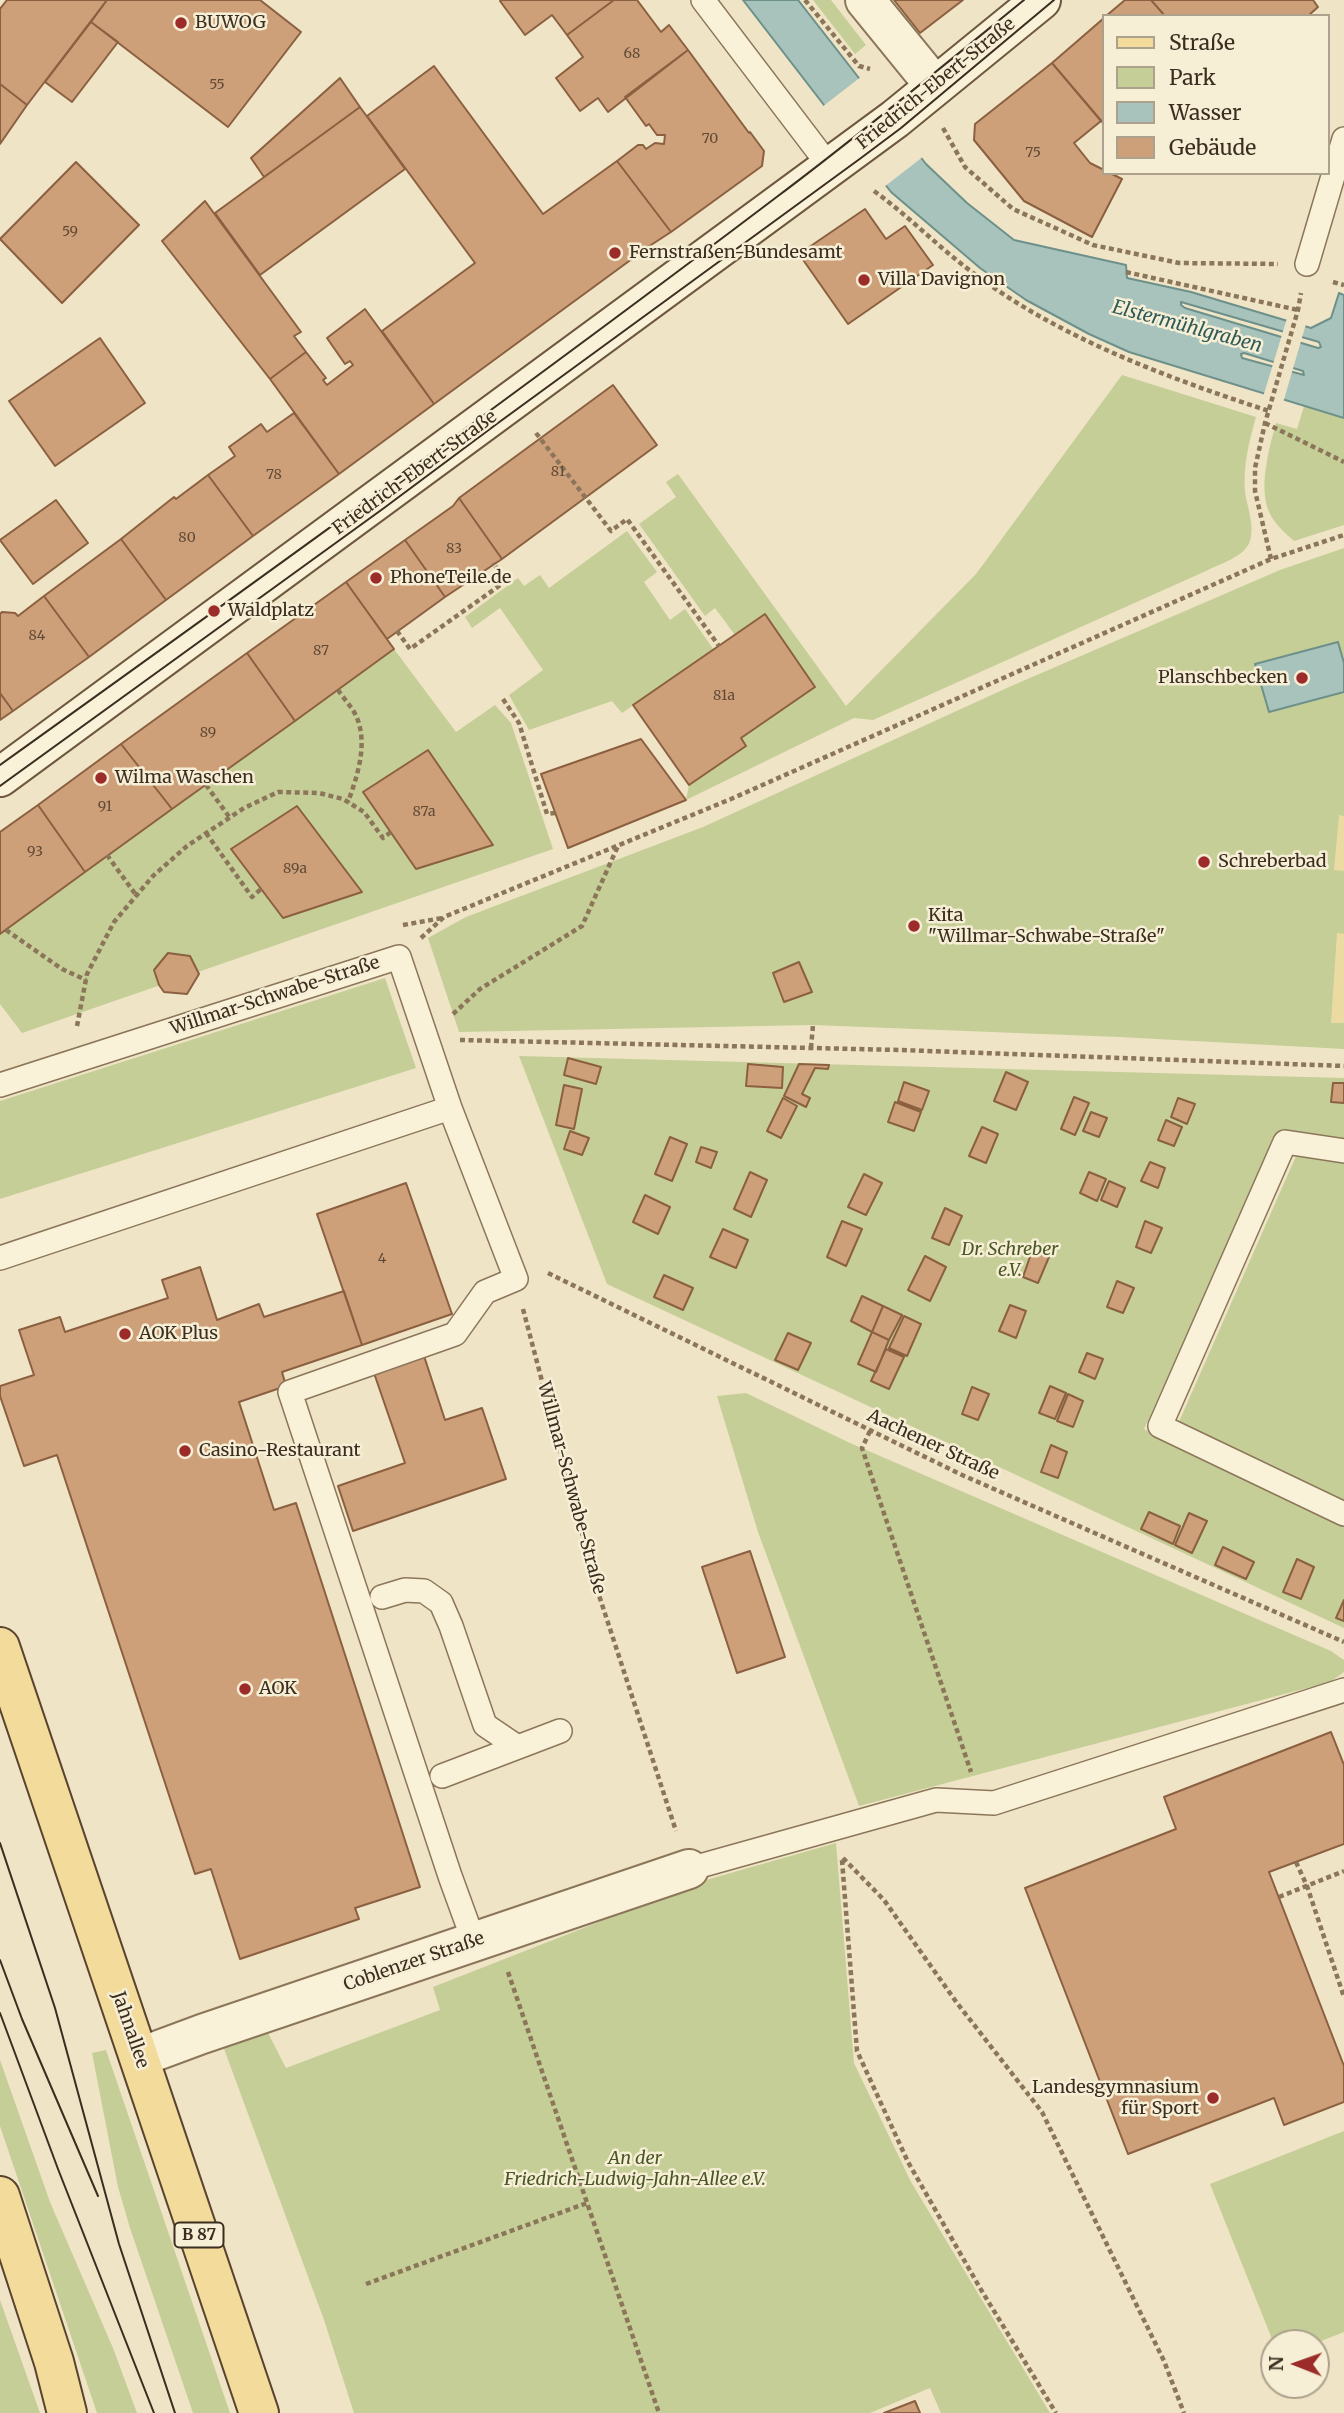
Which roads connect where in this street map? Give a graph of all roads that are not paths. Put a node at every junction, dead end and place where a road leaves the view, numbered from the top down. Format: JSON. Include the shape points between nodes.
{"nodes":[{"id":1,"x":704,"y":0,"type":"edge"},
{"id":2,"x":865,"y":0,"type":"edge"},
{"id":3,"x":1041,"y":0,"type":"edge"},
{"id":4,"x":937,"y":104,"type":"junction"},
{"id":5,"x":1344,"y":139,"type":"edge"},
{"id":6,"x":842,"y":158,"type":"junction"},
{"id":7,"x":1307,"y":264,"type":"road end"},
{"id":8,"x":0,"y":777,"type":"edge"},
{"id":9,"x":0,"y":1085,"type":"edge"},
{"id":10,"x":450,"y":1108,"type":"junction"},
{"id":11,"x":1344,"y":1151,"type":"edge"},
{"id":12,"x":0,"y":1258,"type":"edge"},
{"id":13,"x":1344,"y":1514,"type":"edge"},
{"id":14,"x":382,"y":1597,"type":"dead end"},
{"id":15,"x":0,"y":1647,"type":"edge"},
{"id":16,"x":1344,"y":1690,"type":"edge"},
{"id":17,"x":560,"y":1731,"type":"dead end"},
{"id":18,"x":516,"y":1746,"type":"junction"},
{"id":19,"x":442,"y":1776,"type":"dead end"},
{"id":20,"x":689,"y":1869,"type":"joint"},
{"id":21,"x":485,"y":1938,"type":"junction"},
{"id":22,"x":140,"y":2057,"type":"junction"},
{"id":23,"x":0,"y":2196,"type":"edge"},
{"id":24,"x":66,"y":2413,"type":"edge"},
{"id":25,"x":259,"y":2413,"type":"edge"}],
"edges":[{"from":1,"to":6,"type":"lane"},
{"from":2,"to":4,"type":"main road"},
{"from":3,"to":4,"type":"main road","name":"Friedrich-Ebert-Straße"},
{"from":4,"to":6,"type":"main road","name":"Friedrich-Ebert-Straße","via":[[895,119]]},
{"from":5,"to":7,"type":"lane"},
{"from":6,"to":8,"type":"main road","name":"Friedrich-Ebert-Straße"},
{"from":9,"to":10,"type":"lane","name":"Willmar-Schwabe-Straße","via":[[399,957]]},
{"from":10,"to":12,"type":"lane"},
{"from":10,"to":21,"type":"lane","name":"Willmar-Schwabe-Straße","via":[[516,1279],[485,1292],[454,1335],[290,1392],[450,1876]]},
{"from":11,"to":13,"type":"lane","via":[[1285,1142],[1160,1426]]},
{"from":14,"to":18,"type":"lane","via":[[405,1590],[424,1591],[441,1603],[485,1725]]},
{"from":15,"to":22,"type":"main road","name":"Jahnallee","number":"B 87"},
{"from":16,"to":20,"type":"lane","via":[[994,1803],[936,1800]]},
{"from":17,"to":18,"type":"lane"},
{"from":18,"to":19,"type":"lane"},
{"from":20,"to":21,"type":"main road","name":"Coblenzer Straße"},
{"from":21,"to":22,"type":"main road","name":"Coblenzer Straße"},
{"from":22,"to":25,"type":"main road","name":"Jahnallee","number":"B 87"},
{"from":23,"to":24,"type":"main road"}]}
